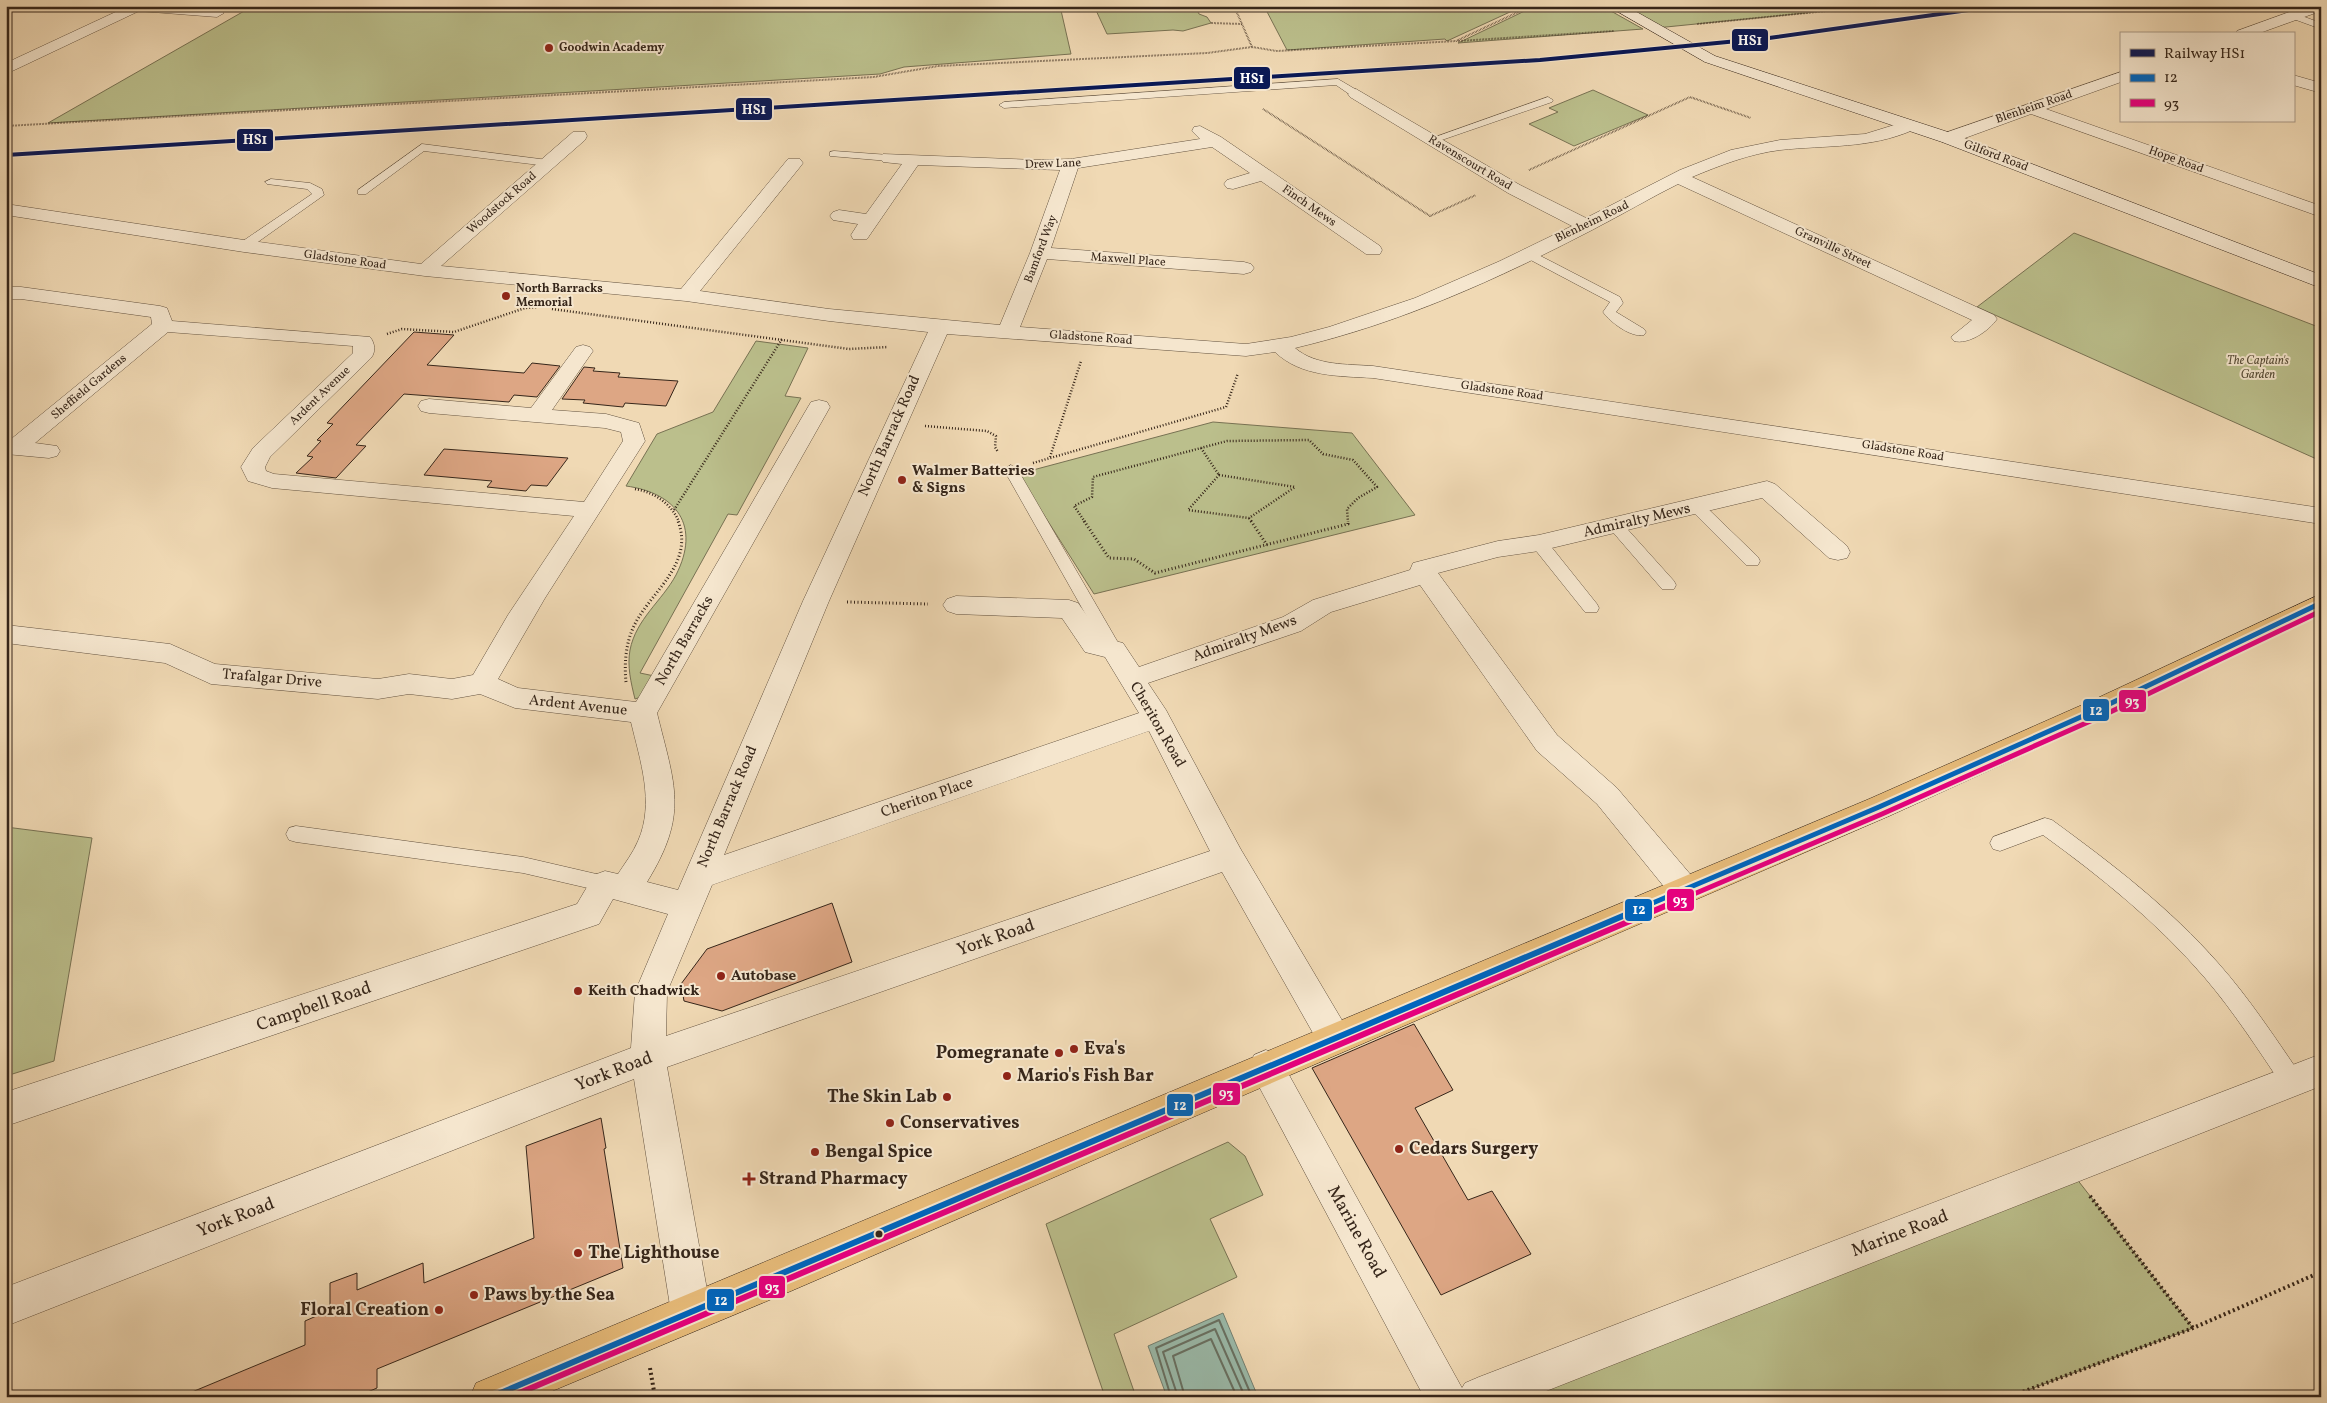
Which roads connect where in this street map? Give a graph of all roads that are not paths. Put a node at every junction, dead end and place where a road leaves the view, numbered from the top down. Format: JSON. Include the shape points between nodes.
{"nodes":[{"id":1,"x":1615,"y":6,"type":"edge"},
{"id":2,"x":2320,"y":6,"type":"edge"},
{"id":3,"x":132,"y":7,"type":"edge"},
{"id":4,"x":217,"y":13,"type":"dead end"},
{"id":5,"x":2291,"y":16,"type":"junction"},
{"id":6,"x":2321,"y":26,"type":"edge"},
{"id":7,"x":2247,"y":32,"type":"edge"},
{"id":8,"x":6,"y":69,"type":"edge"},
{"id":9,"x":2120,"y":77,"type":"edge"},
{"id":10,"x":2294,"y":80,"type":"edge"},
{"id":11,"x":2321,"y":88,"type":"edge"},
{"id":12,"x":1356,"y":94,"type":"joint"},
{"id":13,"x":1548,"y":100,"type":"dead end"},
{"id":14,"x":1004,"y":105,"type":"dead end"},
{"id":15,"x":2031,"y":108,"type":"junction"},
{"id":16,"x":1907,"y":126,"type":"junction"},
{"id":17,"x":1195,"y":127,"type":"dead end"},
{"id":18,"x":579,"y":136,"type":"dead end"},
{"id":19,"x":1948,"y":138,"type":"junction"},
{"id":20,"x":1432,"y":140,"type":"junction"},
{"id":21,"x":1215,"y":141,"type":"junction"},
{"id":22,"x":834,"y":154,"type":"dead end"},
{"id":23,"x":889,"y":158,"type":"joint"},
{"id":24,"x":913,"y":160,"type":"junction"},
{"id":25,"x":548,"y":162,"type":"junction"},
{"id":26,"x":794,"y":164,"type":"dead end"},
{"id":27,"x":1071,"y":164,"type":"junction"},
{"id":28,"x":1264,"y":175,"type":"junction"},
{"id":29,"x":1680,"y":178,"type":"junction"},
{"id":30,"x":271,"y":182,"type":"dead end"},
{"id":31,"x":1233,"y":184,"type":"dead end"},
{"id":32,"x":362,"y":192,"type":"dead end"},
{"id":33,"x":6,"y":209,"type":"edge"},
{"id":34,"x":2321,"y":212,"type":"edge"},
{"id":35,"x":839,"y":216,"type":"dead end"},
{"id":36,"x":872,"y":220,"type":"junction"},
{"id":37,"x":1586,"y":226,"type":"junction"},
{"id":38,"x":1379,"y":229,"type":"dead end"},
{"id":39,"x":860,"y":235,"type":"dead end"},
{"id":40,"x":1354,"y":237,"type":"junction"},
{"id":41,"x":244,"y":246,"type":"junction"},
{"id":42,"x":1373,"y":250,"type":"dead end"},
{"id":43,"x":1040,"y":253,"type":"junction"},
{"id":44,"x":1527,"y":253,"type":"junction"},
{"id":45,"x":1244,"y":268,"type":"dead end"},
{"id":46,"x":425,"y":270,"type":"junction"},
{"id":47,"x":2321,"y":282,"type":"edge"},
{"id":48,"x":6,"y":293,"type":"edge"},
{"id":49,"x":686,"y":295,"type":"junction"},
{"id":50,"x":163,"y":326,"type":"junction"},
{"id":51,"x":931,"y":326,"type":"junction"},
{"id":52,"x":1639,"y":332,"type":"dead end"},
{"id":53,"x":1007,"y":333,"type":"junction"},
{"id":54,"x":1961,"y":337,"type":"dead end"},
{"id":55,"x":1281,"y":346,"type":"junction"},
{"id":56,"x":583,"y":351,"type":"dead end"},
{"id":57,"x":429,"y":406,"type":"dead end"},
{"id":58,"x":819,"y":407,"type":"dead end"},
{"id":59,"x":537,"y":415,"type":"junction"},
{"id":60,"x":11,"y":448,"type":"edge"},
{"id":61,"x":50,"y":451,"type":"dead end"},
{"id":62,"x":1010,"y":470,"type":"road end"},
{"id":63,"x":1697,"y":506,"type":"junction"},
{"id":64,"x":590,"y":510,"type":"junction"},
{"id":65,"x":2321,"y":516,"type":"edge"},
{"id":66,"x":1616,"y":526,"type":"junction"},
{"id":67,"x":1540,"y":543,"type":"junction"},
{"id":68,"x":1838,"y":552,"type":"dead end"},
{"id":69,"x":1752,"y":561,"type":"dead end"},
{"id":70,"x":1426,"y":575,"type":"junction"},
{"id":71,"x":1668,"y":585,"type":"dead end"},
{"id":72,"x":2321,"y":604,"type":"edge"},
{"id":73,"x":956,"y":606,"type":"road end"},
{"id":74,"x":1590,"y":608,"type":"dead end"},
{"id":75,"x":6,"y":634,"type":"edge"},
{"id":76,"x":1114,"y":650,"type":"junction"},
{"id":77,"x":1149,"y":673,"type":"dead end"},
{"id":78,"x":482,"y":684,"type":"junction"},
{"id":79,"x":643,"y":713,"type":"junction"},
{"id":80,"x":1156,"y":718,"type":"junction"},
{"id":81,"x":296,"y":834,"type":"dead end"},
{"id":82,"x":2000,"y":843,"type":"dead end"},
{"id":83,"x":1229,"y":857,"type":"junction"},
{"id":84,"x":698,"y":877,"type":"junction"},
{"id":85,"x":615,"y":886,"type":"junction"},
{"id":86,"x":1685,"y":890,"type":"junction"},
{"id":87,"x":687,"y":906,"type":"junction"},
{"id":88,"x":1334,"y":1038,"type":"junction"},
{"id":89,"x":648,"y":1058,"type":"junction"},
{"id":90,"x":1266,"y":1066,"type":"junction"},
{"id":91,"x":2306,"y":1075,"type":"edge"},
{"id":92,"x":6,"y":1109,"type":"edge"},
{"id":93,"x":6,"y":1307,"type":"edge"},
{"id":94,"x":691,"y":1312,"type":"junction"},
{"id":95,"x":490,"y":1397,"type":"edge"},
{"id":96,"x":1446,"y":1397,"type":"edge"},
{"id":97,"x":1479,"y":1397,"type":"edge"}],
"edges":[{"from":1,"to":16,"type":"street","name":"Gilford Road","via":[[1710,59]]},
{"from":2,"to":5,"type":"street"},
{"from":3,"to":4,"type":"street"},
{"from":3,"to":8,"type":"street"},
{"from":5,"to":6,"type":"lane"},
{"from":5,"to":7,"type":"street"},
{"from":9,"to":15,"type":"street","name":"Blenheim Road"},
{"from":10,"to":11,"type":"street"},
{"from":12,"to":14,"type":"lane","via":[[1338,82]]},
{"from":12,"to":20,"type":"street","name":"Ravenscourt Road"},
{"from":13,"to":20,"type":"lane"},
{"from":15,"to":19,"type":"street","name":"Blenheim Road"},
{"from":15,"to":34,"type":"street","name":"Hope Road"},
{"from":16,"to":19,"type":"street","name":"Gilford Road"},
{"from":16,"to":29,"type":"street","name":"Blenheim Road","via":[[1871,139],[1751,149]]},
{"from":17,"to":21,"type":"street","name":"Finch Mews"},
{"from":18,"to":25,"type":"street","name":"Woodstock Road"},
{"from":19,"to":47,"type":"street","name":"Gilford Road"},
{"from":20,"to":37,"type":"street","name":"Ravenscourt Road","via":[[1514,189]]},
{"from":21,"to":27,"type":"street","name":"Drew Lane"},
{"from":21,"to":28,"type":"street","name":"Finch Mews"},
{"from":22,"to":23,"type":"lane"},
{"from":23,"to":24,"type":"street","name":"Drew Lane"},
{"from":24,"to":27,"type":"street","name":"Drew Lane"},
{"from":24,"to":36,"type":"street"},
{"from":25,"to":32,"type":"lane","via":[[422,147]]},
{"from":25,"to":46,"type":"street","name":"Woodstock Road"},
{"from":26,"to":49,"type":"street"},
{"from":27,"to":43,"type":"street","name":"Bamford Way"},
{"from":28,"to":31,"type":"street"},
{"from":28,"to":40,"type":"street","name":"Finch Mews"},
{"from":29,"to":37,"type":"street","name":"Blenheim Road"},
{"from":29,"to":54,"type":"street","name":"Granville Street","via":[[1987,319]]},
{"from":30,"to":41,"type":"lane","via":[[310,186],[318,191],[318,195]]},
{"from":33,"to":41,"type":"street","name":"Gladstone Road"},
{"from":35,"to":36,"type":"street"},
{"from":36,"to":39,"type":"street"},
{"from":37,"to":44,"type":"street","name":"Blenheim Road"},
{"from":38,"to":40,"type":"street"},
{"from":40,"to":42,"type":"street","name":"Finch Mews"},
{"from":41,"to":46,"type":"street","name":"Gladstone Road"},
{"from":43,"to":45,"type":"street","name":"Maxwell Place","via":[[1214,275]]},
{"from":43,"to":53,"type":"street","name":"Bamford Way"},
{"from":44,"to":52,"type":"lane","via":[[1610,295],[1617,303],[1609,312],[1612,316]]},
{"from":44,"to":55,"type":"street","name":"Blenheim Road","via":[[1426,301]]},
{"from":46,"to":49,"type":"street","name":"Gladstone Road"},
{"from":48,"to":50,"type":"street","via":[[160,312]]},
{"from":49,"to":51,"type":"street","name":"Gladstone Road"},
{"from":50,"to":60,"type":"street","name":"Sheffield Gardens"},
{"from":50,"to":64,"type":"street","name":"Ardent Avenue","via":[[363,341],[364,354],[261,453],[253,467],[256,476],[272,481]]},
{"from":51,"to":53,"type":"street","name":"Gladstone Road"},
{"from":51,"to":84,"type":"street","name":"North Barrack Road","via":[[895,423]]},
{"from":53,"to":55,"type":"street","name":"Gladstone Road","via":[[1246,350]]},
{"from":55,"to":65,"type":"street","name":"Gladstone Road","via":[[1287,354],[1309,365],[1755,429]]},
{"from":56,"to":59,"type":"street"},
{"from":57,"to":59,"type":"street"},
{"from":58,"to":79,"type":"street","name":"North Barracks"},
{"from":59,"to":64,"type":"street","via":[[606,421],[631,428],[634,442]]},
{"from":60,"to":61,"type":"street","name":"Sheffield Gardens"},
{"from":62,"to":76,"type":"lane"},
{"from":63,"to":66,"type":"street","name":"Admiralty Mews"},
{"from":63,"to":68,"type":"street","name":"Admiralty Mews","via":[[1767,489]]},
{"from":63,"to":69,"type":"lane"},
{"from":64,"to":78,"type":"street","via":[[500,649]]},
{"from":66,"to":67,"type":"street","name":"Admiralty Mews"},
{"from":66,"to":71,"type":"lane"},
{"from":67,"to":70,"type":"street","name":"Admiralty Mews","via":[[1498,549],[1422,569]]},
{"from":67,"to":74,"type":"lane"},
{"from":70,"to":77,"type":"street","name":"Admiralty Mews","via":[[1322,606],[1292,624]]},
{"from":70,"to":86,"type":"street","via":[[1547,744],[1607,796]]},
{"from":72,"to":86,"type":"main road","via":[[2126,698]]},
{"from":73,"to":76,"type":"street","via":[[1069,609],[1094,645]]},
{"from":75,"to":78,"type":"street","name":"Trafalgar Drive","via":[[170,654],[211,674],[378,689],[409,684],[452,689]]},
{"from":76,"to":80,"type":"street","name":"Cheriton Road"},
{"from":78,"to":79,"type":"street","name":"Ardent Avenue","via":[[514,698]]},
{"from":79,"to":85,"type":"street","via":[[661,810],[658,829],[643,861]]},
{"from":80,"to":83,"type":"street","name":"Cheriton Road"},
{"from":80,"to":84,"type":"street","name":"Cheriton Place"},
{"from":81,"to":85,"type":"lane","via":[[523,865]]},
{"from":82,"to":91,"type":"lane","via":[[2045,826],[2128,887],[2182,938],[2247,1014]]},
{"from":83,"to":88,"type":"street","name":"Cheriton Road"},
{"from":83,"to":89,"type":"street","name":"York Road"},
{"from":84,"to":87,"type":"street","name":"North Barrack Road"},
{"from":85,"to":87,"type":"street"},
{"from":85,"to":92,"type":"street","name":"Campbell Road","via":[[588,914]]},
{"from":86,"to":88,"type":"main road"},
{"from":87,"to":89,"type":"street","name":"North Barrack Road","via":[[651,992]]},
{"from":88,"to":90,"type":"main road"},
{"from":89,"to":93,"type":"street","name":"York Road"},
{"from":89,"to":94,"type":"street","name":"North Barrack Road"},
{"from":90,"to":94,"type":"main road"},
{"from":90,"to":96,"type":"street","name":"Marine Road"},
{"from":91,"to":97,"type":"street","name":"Marine Road"},
{"from":94,"to":95,"type":"main road"}]}
